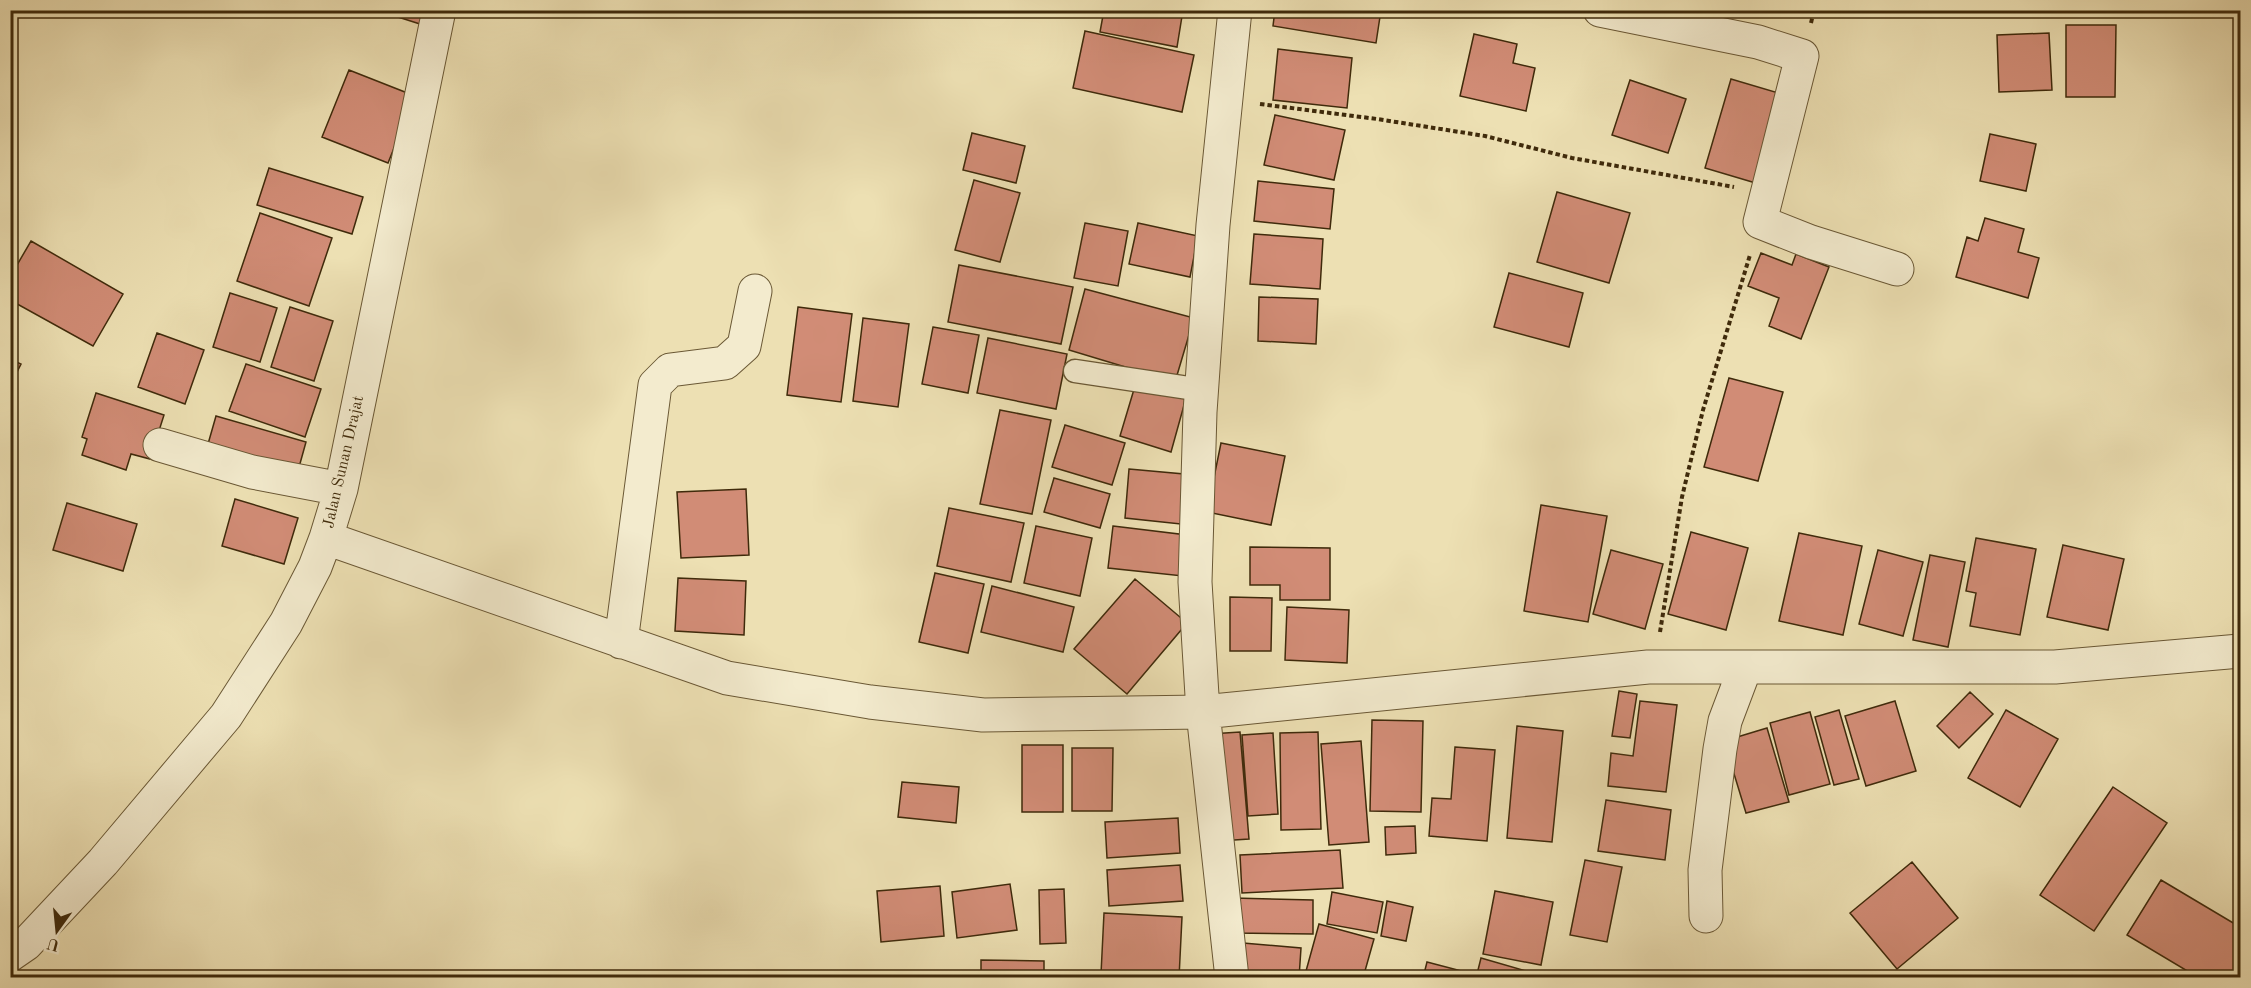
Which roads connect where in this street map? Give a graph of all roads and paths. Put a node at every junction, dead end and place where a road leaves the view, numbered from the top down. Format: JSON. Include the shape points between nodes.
{"nodes":[{"id":1,"x":439,"y":10,"type":"edge"},
{"id":2,"x":1234,"y":10,"type":"edge"},
{"id":3,"x":1600,"y":10,"type":"edge"},
{"id":4,"x":1225,"y":99,"type":"junction"},
{"id":5,"x":1763,"y":208,"type":"junction"},
{"id":6,"x":1897,"y":269,"type":"dead end"},
{"id":7,"x":755,"y":291,"type":"dead end"},
{"id":8,"x":1075,"y":371,"type":"dead end"},
{"id":9,"x":1202,"y":390,"type":"junction"},
{"id":10,"x":160,"y":445,"type":"dead end"},
{"id":11,"x":341,"y":489,"type":"junction"},
{"id":12,"x":326,"y":538,"type":"junction"},
{"id":13,"x":621,"y":642,"type":"junction"},
{"id":14,"x":2241,"y":651,"type":"edge"},
{"id":15,"x":1654,"y":668,"type":"junction"},
{"id":16,"x":1745,"y":668,"type":"junction"},
{"id":17,"x":1203,"y":711,"type":"junction"},
{"id":18,"x":1706,"y":916,"type":"dead end"},
{"id":19,"x":10,"y":955,"type":"edge"},
{"id":20,"x":1232,"y":978,"type":"edge"}],
"edges":[{"from":1,"to":11,"type":"street","name":"Jalan Sunan Drajat"},
{"from":2,"to":4,"type":"street"},
{"from":3,"to":5,"type":"street","via":[[1758,42],[1802,56]]},
{"from":4,"to":5,"type":"path","via":[[1485,136]]},
{"from":4,"to":9,"type":"street"},
{"from":5,"to":6,"type":"street","via":[[1811,242]]},
{"from":5,"to":15,"type":"path","via":[[1719,353],[1682,497]]},
{"from":7,"to":13,"type":"street","via":[[744,346],[725,363],[670,369],[655,385]]},
{"from":8,"to":9,"type":"lane"},
{"from":9,"to":17,"type":"street","via":[[1195,582]]},
{"from":10,"to":11,"type":"street","via":[[252,472]]},
{"from":11,"to":12,"type":"street","name":"Jalan Sunan Drajat"},
{"from":12,"to":13,"type":"street"},
{"from":12,"to":19,"type":"street","name":"Jalan Sunan Drajat","via":[[286,623],[226,716],[103,862],[26,944]]},
{"from":13,"to":17,"type":"street","via":[[727,678],[870,702],[983,715]]},
{"from":14,"to":16,"type":"street","via":[[2055,667]]},
{"from":15,"to":16,"type":"street"},
{"from":15,"to":17,"type":"street"},
{"from":16,"to":18,"type":"street","via":[[1725,722],[1720,749],[1705,870]]},
{"from":17,"to":20,"type":"street"}]}
